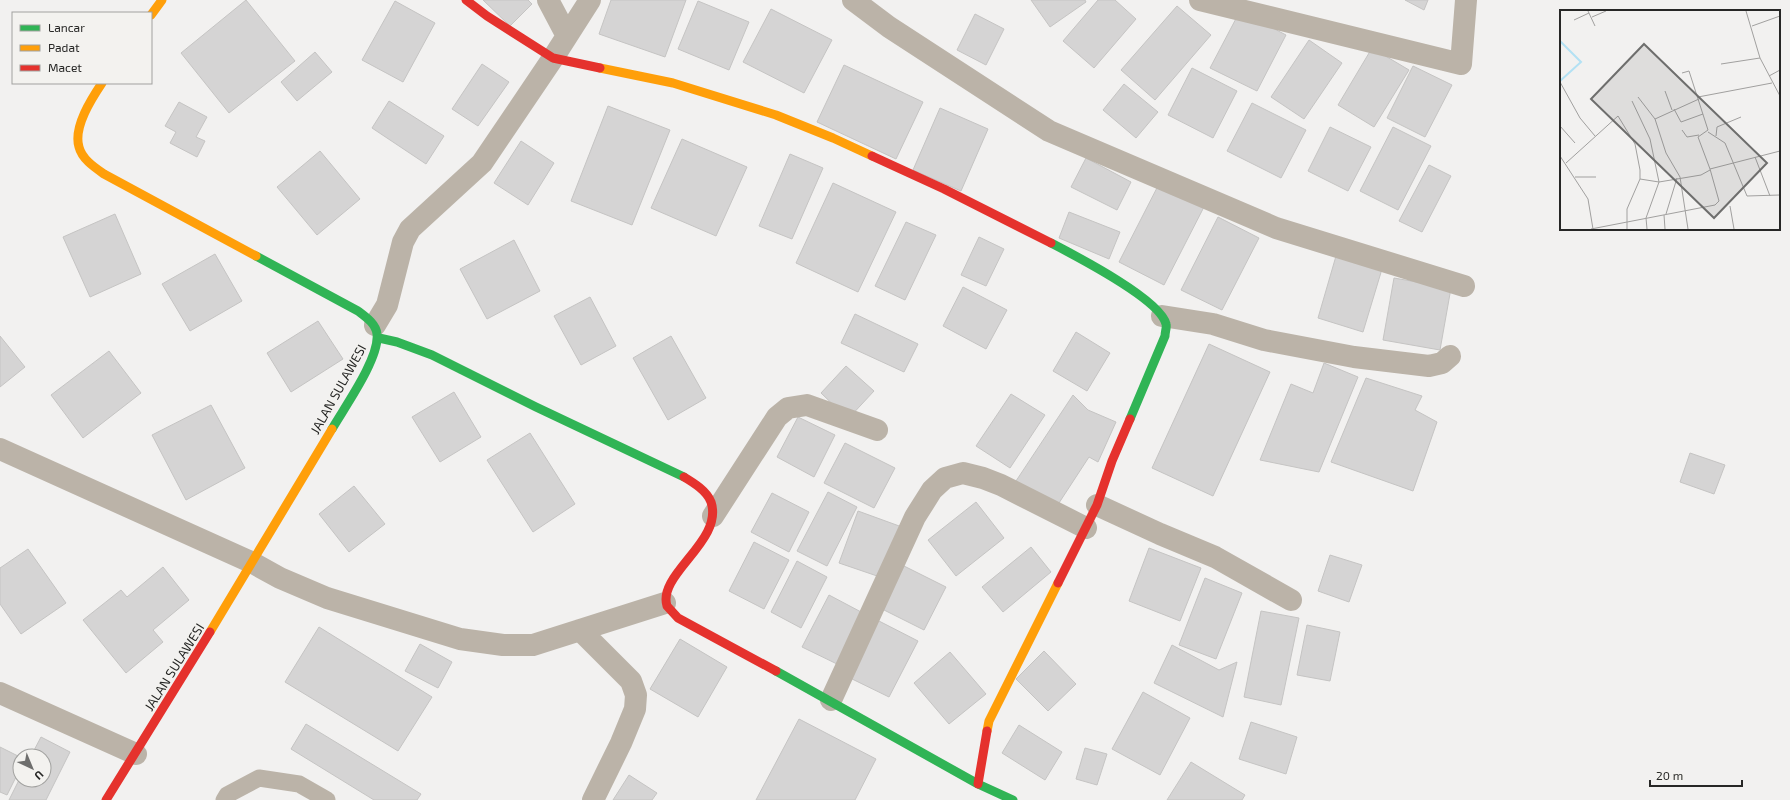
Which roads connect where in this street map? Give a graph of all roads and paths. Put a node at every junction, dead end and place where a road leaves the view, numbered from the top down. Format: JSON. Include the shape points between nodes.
{"nodes":[{"id":1,"x":162,"y":0,"type":"edge"},
{"id":2,"x":466,"y":0,"type":"edge"},
{"id":3,"x":548,"y":0,"type":"edge"},
{"id":4,"x":590,"y":0,"type":"edge"},
{"id":5,"x":853,"y":0,"type":"edge"},
{"id":6,"x":1200,"y":0,"type":"edge"},
{"id":7,"x":1466,"y":0,"type":"edge"},
{"id":8,"x":152,"y":14,"type":"edge"},
{"id":9,"x":567,"y":36,"type":"junction"},
{"id":10,"x":553,"y":58,"type":"junction"},
{"id":11,"x":101,"y":84,"type":"edge"},
{"id":12,"x":1464,"y":286,"type":"dead end"},
{"id":13,"x":1162,"y":316,"type":"junction"},
{"id":14,"x":377,"y":331,"type":"junction"},
{"id":15,"x":1450,"y":356,"type":"dead end"},
{"id":16,"x":878,"y":430,"type":"dead end"},
{"id":17,"x":0,"y":448,"type":"edge"},
{"id":18,"x":1097,"y":505,"type":"junction"},
{"id":19,"x":713,"y":516,"type":"junction"},
{"id":20,"x":1086,"y":528,"type":"junction"},
{"id":21,"x":253,"y":563,"type":"junction"},
{"id":22,"x":1291,"y":600,"type":"dead end"},
{"id":23,"x":665,"y":603,"type":"junction"},
{"id":24,"x":580,"y":630,"type":"junction"},
{"id":25,"x":0,"y":693,"type":"edge"},
{"id":26,"x":831,"y":700,"type":"junction"},
{"id":27,"x":136,"y":754,"type":"junction"},
{"id":28,"x":978,"y":784,"type":"junction"},
{"id":29,"x":1003,"y":798,"type":"edge"},
{"id":30,"x":106,"y":800,"type":"edge"},
{"id":31,"x":224,"y":800,"type":"edge"},
{"id":32,"x":327,"y":800,"type":"edge"},
{"id":33,"x":593,"y":800,"type":"edge"}],
"edges":[{"from":1,"to":8,"type":"street"},
{"from":2,"to":10,"type":"street"},
{"from":3,"to":9,"type":"street"},
{"from":4,"to":9,"type":"street"},
{"from":5,"to":12,"type":"street","via":[[889,27],[1049,130],[1276,228]]},
{"from":6,"to":7,"type":"street","via":[[1461,64]]},
{"from":9,"to":10,"type":"street"},
{"from":10,"to":13,"type":"street","via":[[705,92],[776,115],[833,138],[944,189],[1064,250],[1138,293]]},
{"from":10,"to":14,"type":"street","via":[[482,163],[410,228],[403,242],[387,305]]},
{"from":11,"to":14,"type":"street","via":[[88,102],[79,135],[78,146],[90,164],[104,174],[358,311],[370,319]]},
{"from":13,"to":15,"type":"street","via":[[1212,324],[1264,340],[1354,357],[1429,366],[1442,363]]},
{"from":13,"to":18,"type":"street","via":[[1166,324],[1165,336],[1112,461]]},
{"from":14,"to":19,"type":"street","via":[[682,475],[703,490],[711,503]]},
{"from":14,"to":21,"type":"street","name":"JALAN SULAWESI","via":[[369,366]]},
{"from":16,"to":19,"type":"street","via":[[807,405],[788,408],[777,417]]},
{"from":17,"to":21,"type":"street"},
{"from":18,"to":20,"type":"street"},
{"from":18,"to":22,"type":"street","via":[[1215,557]]},
{"from":19,"to":23,"type":"street","via":[[689,561],[668,587]]},
{"from":20,"to":26,"type":"street","via":[[982,478],[964,473],[945,478],[932,490],[915,517]]},
{"from":20,"to":28,"type":"street","via":[[989,721]]},
{"from":21,"to":24,"type":"street","via":[[280,578],[327,598],[460,639],[503,645],[533,645]]},
{"from":21,"to":27,"type":"street","name":"JALAN SULAWESI"},
{"from":23,"to":24,"type":"street"},
{"from":23,"to":26,"type":"street","via":[[678,618]]},
{"from":24,"to":33,"type":"street","via":[[631,681],[636,695],[635,709]]},
{"from":25,"to":27,"type":"street"},
{"from":26,"to":28,"type":"street"},
{"from":27,"to":30,"type":"street","name":"JALAN SULAWESI"},
{"from":28,"to":29,"type":"street"},
{"from":31,"to":32,"type":"lane","via":[[227,795],[259,778],[299,784]]}]}
